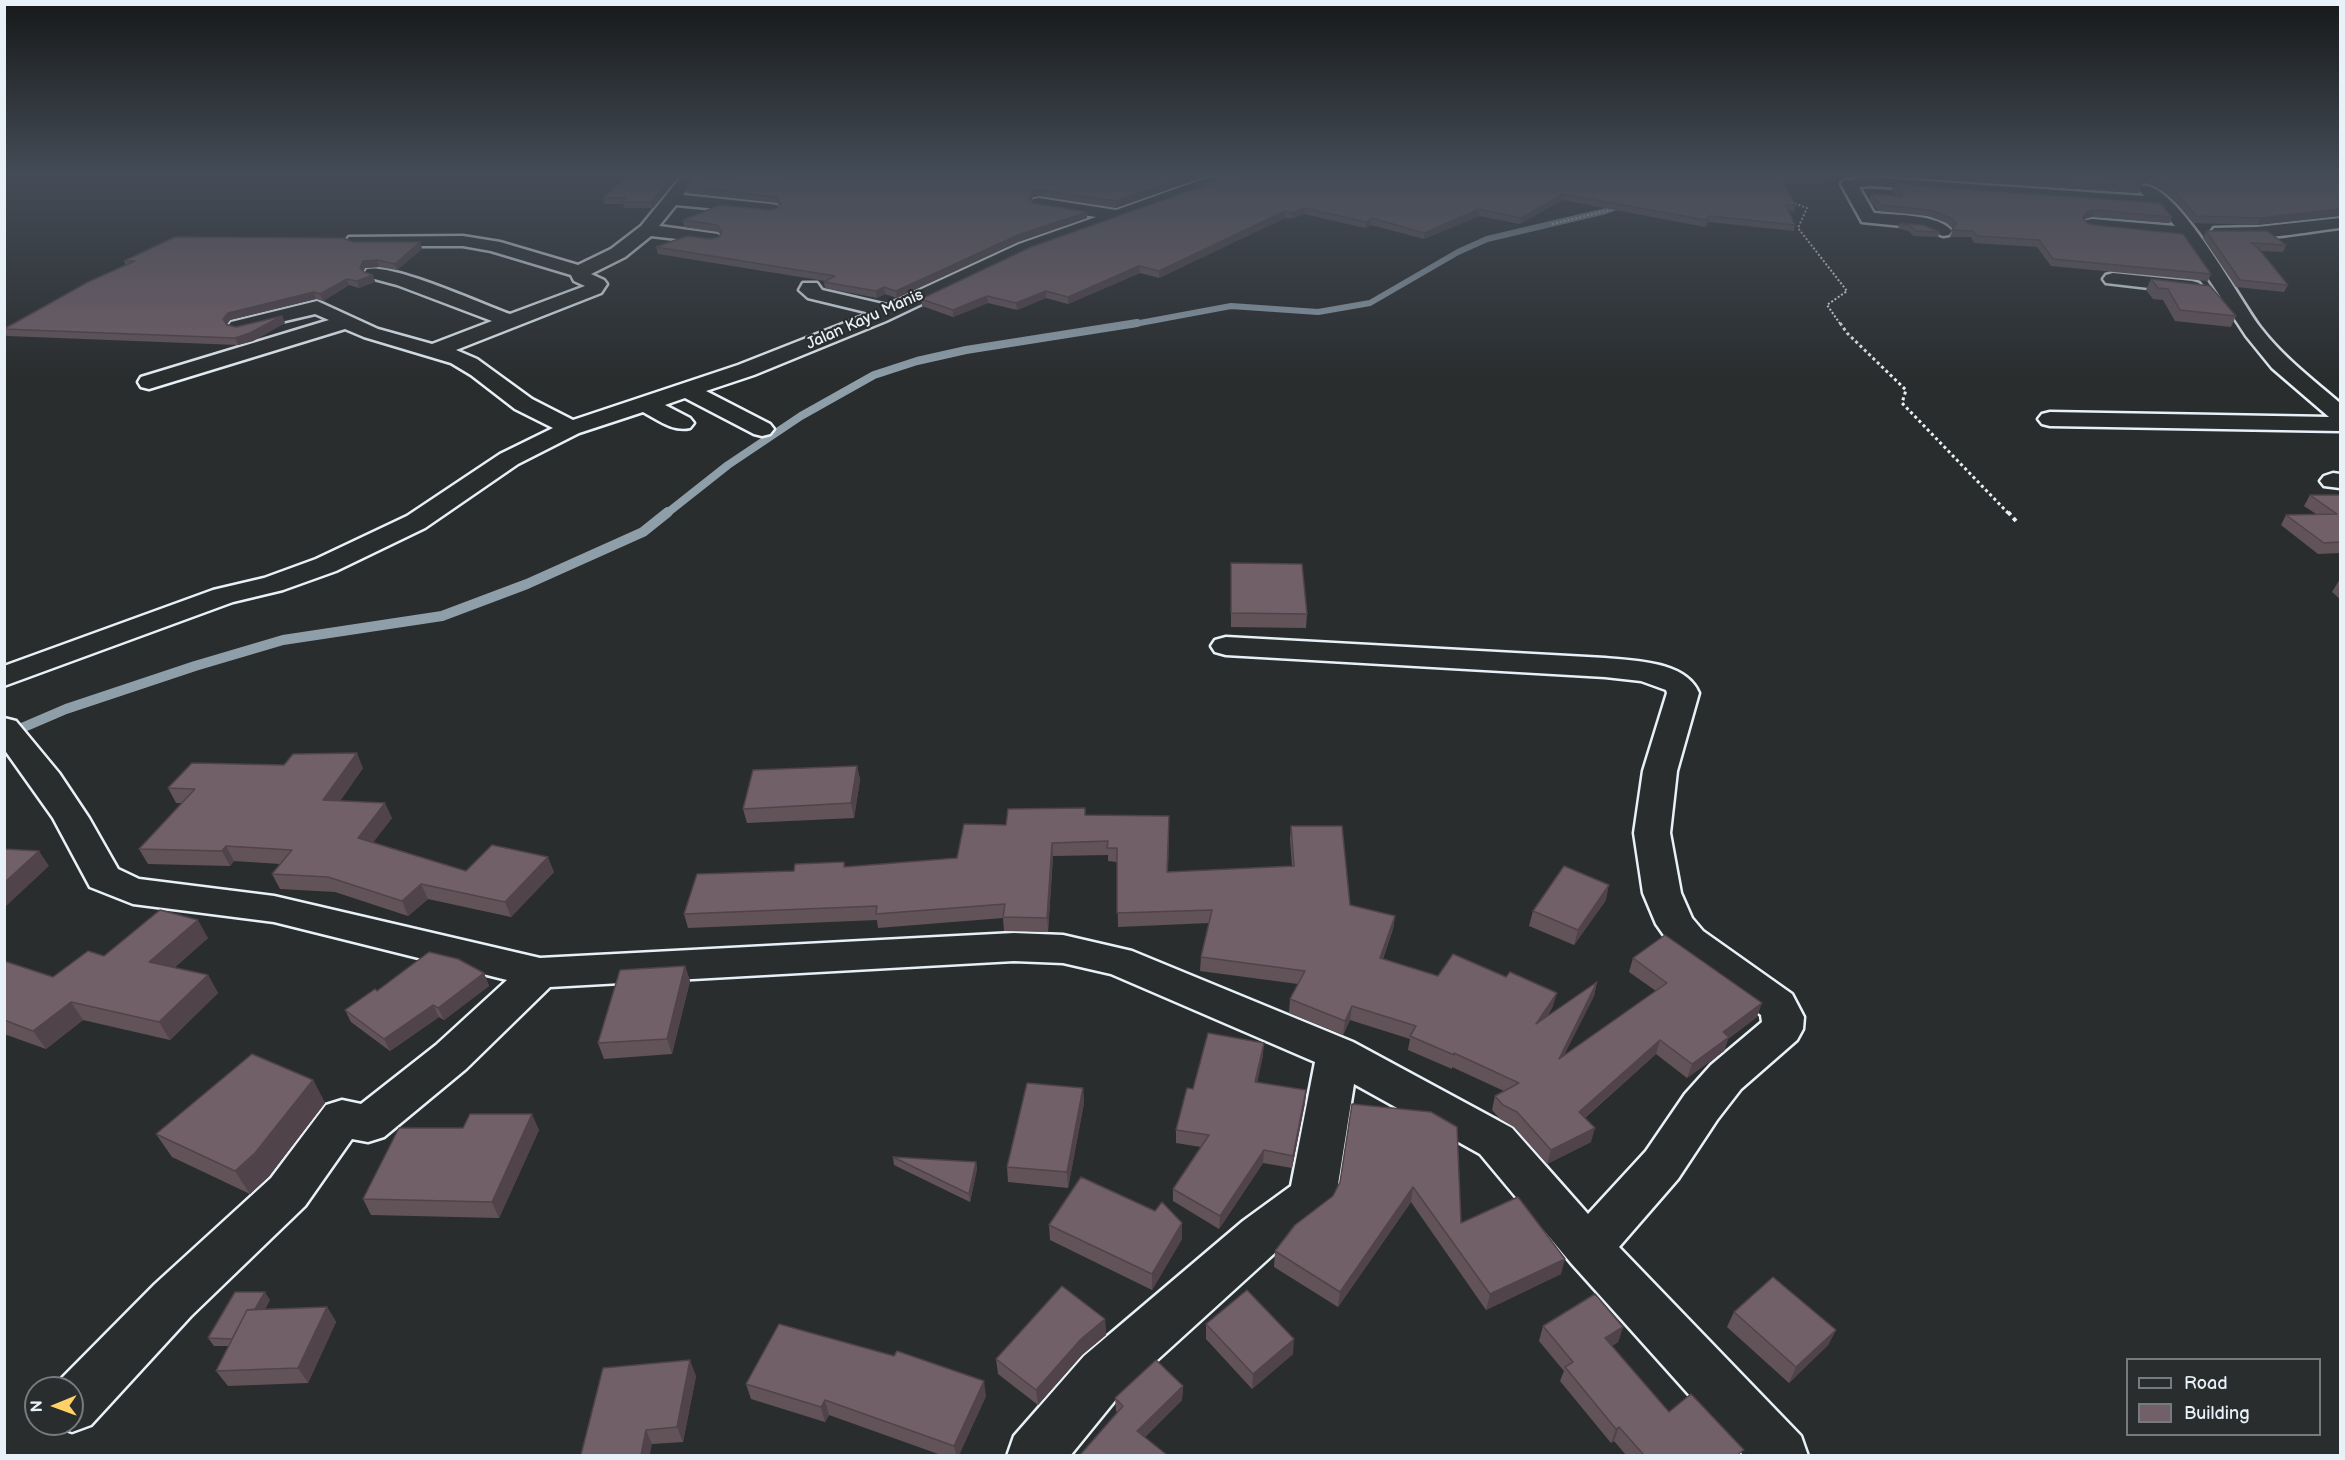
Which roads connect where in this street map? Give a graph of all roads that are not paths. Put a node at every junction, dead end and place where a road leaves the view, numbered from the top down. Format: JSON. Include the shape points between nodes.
{"nodes":[{"id":1,"x":489,"y":245,"type":"edge"},
{"id":2,"x":628,"y":245,"type":"edge"},
{"id":3,"x":1032,"y":245,"type":"edge"},
{"id":4,"x":2196,"y":245,"type":"edge"},
{"id":5,"x":580,"y":272,"type":"junction"},
{"id":6,"x":374,"y":273,"type":"edge"},
{"id":7,"x":2113,"y":279,"type":"dead end"},
{"id":8,"x":810,"y":287,"type":"dead end"},
{"id":9,"x":2224,"y":291,"type":"junction"},
{"id":10,"x":889,"y":312,"type":"junction"},
{"id":11,"x":345,"y":322,"type":"junction"},
{"id":12,"x":512,"y":322,"type":"junction"},
{"id":13,"x":238,"y":326,"type":"edge"},
{"id":14,"x":433,"y":351,"type":"junction"},
{"id":15,"x":149,"y":382,"type":"dead end"},
{"id":16,"x":686,"y":389,"type":"junction"},
{"id":17,"x":644,"y":403,"type":"junction"},
{"id":18,"x":2335,"y":406,"type":"edge"},
{"id":19,"x":2050,"y":419,"type":"dead end"},
{"id":20,"x":682,"y":423,"type":"dead end"},
{"id":21,"x":2340,"y":424,"type":"edge"},
{"id":22,"x":571,"y":428,"type":"junction"},
{"id":23,"x":762,"y":429,"type":"dead end"},
{"id":24,"x":1226,"y":646,"type":"dead end"},
{"id":25,"x":4,"y":677,"type":"edge"},
{"id":26,"x":17,"y":743,"type":"edge"},
{"id":27,"x":540,"y":973,"type":"junction"},
{"id":28,"x":1338,"y":1054,"type":"junction"},
{"id":29,"x":1588,"y":1248,"type":"junction"},
{"id":30,"x":84,"y":1393,"type":"edge"},
{"id":31,"x":1034,"y":1455,"type":"edge"},
{"id":32,"x":1781,"y":1455,"type":"edge"}],
"edges":[{"from":1,"to":5,"type":"street"},
{"from":2,"to":5,"type":"street"},
{"from":3,"to":10,"type":"street","name":"Jalan Kayu Manis"},
{"from":4,"to":9,"type":"street"},
{"from":5,"to":12,"type":"street","via":[[581,277],[597,284],[594,289]]},
{"from":6,"to":12,"type":"street"},
{"from":7,"to":9,"type":"street"},
{"from":8,"to":10,"type":"street","via":[[815,294]]},
{"from":9,"to":18,"type":"street","via":[[2280,363]]},
{"from":10,"to":16,"type":"street","name":"Jalan Kayu Manis","via":[[746,370]]},
{"from":11,"to":13,"type":"street","via":[[317,307]]},
{"from":11,"to":14,"type":"street","via":[[399,343]]},
{"from":11,"to":15,"type":"street"},
{"from":12,"to":14,"type":"street"},
{"from":14,"to":22,"type":"street","via":[[452,354],[480,369],[517,400]]},
{"from":16,"to":17,"type":"street","name":"Jalan Kayu Manis"},
{"from":16,"to":23,"type":"street"},
{"from":17,"to":20,"type":"street"},
{"from":17,"to":22,"type":"street","name":"Jalan Kayu Manis"},
{"from":19,"to":21,"type":"street"},
{"from":22,"to":25,"type":"street","name":"Jalan Kayu Manis","via":[[508,459],[416,522],[326,565],[224,596]]},
{"from":24,"to":29,"type":"street","via":[[1398,652],[1566,665],[1635,672],[1673,680],[1681,686],[1683,693],[1660,771],[1652,833],[1662,892],[1675,924],[1689,941],[1777,1005],[1783,1017],[1782,1029],[1726,1077],[1662,1165]]},
{"from":26,"to":27,"type":"street","via":[[85,839],[103,878],[123,887],[274,909]]},
{"from":27,"to":28,"type":"street","via":[[1014,947],[1063,949],[1118,961]]},
{"from":27,"to":30,"type":"street","via":[[451,1057],[368,1124],[342,1118],[288,1192],[173,1300]]},
{"from":28,"to":29,"type":"street","via":[[1496,1141]]},
{"from":28,"to":31,"type":"street","via":[[1312,1197],[1260,1236],[1103,1374]]},
{"from":29,"to":32,"type":"street"}]}
